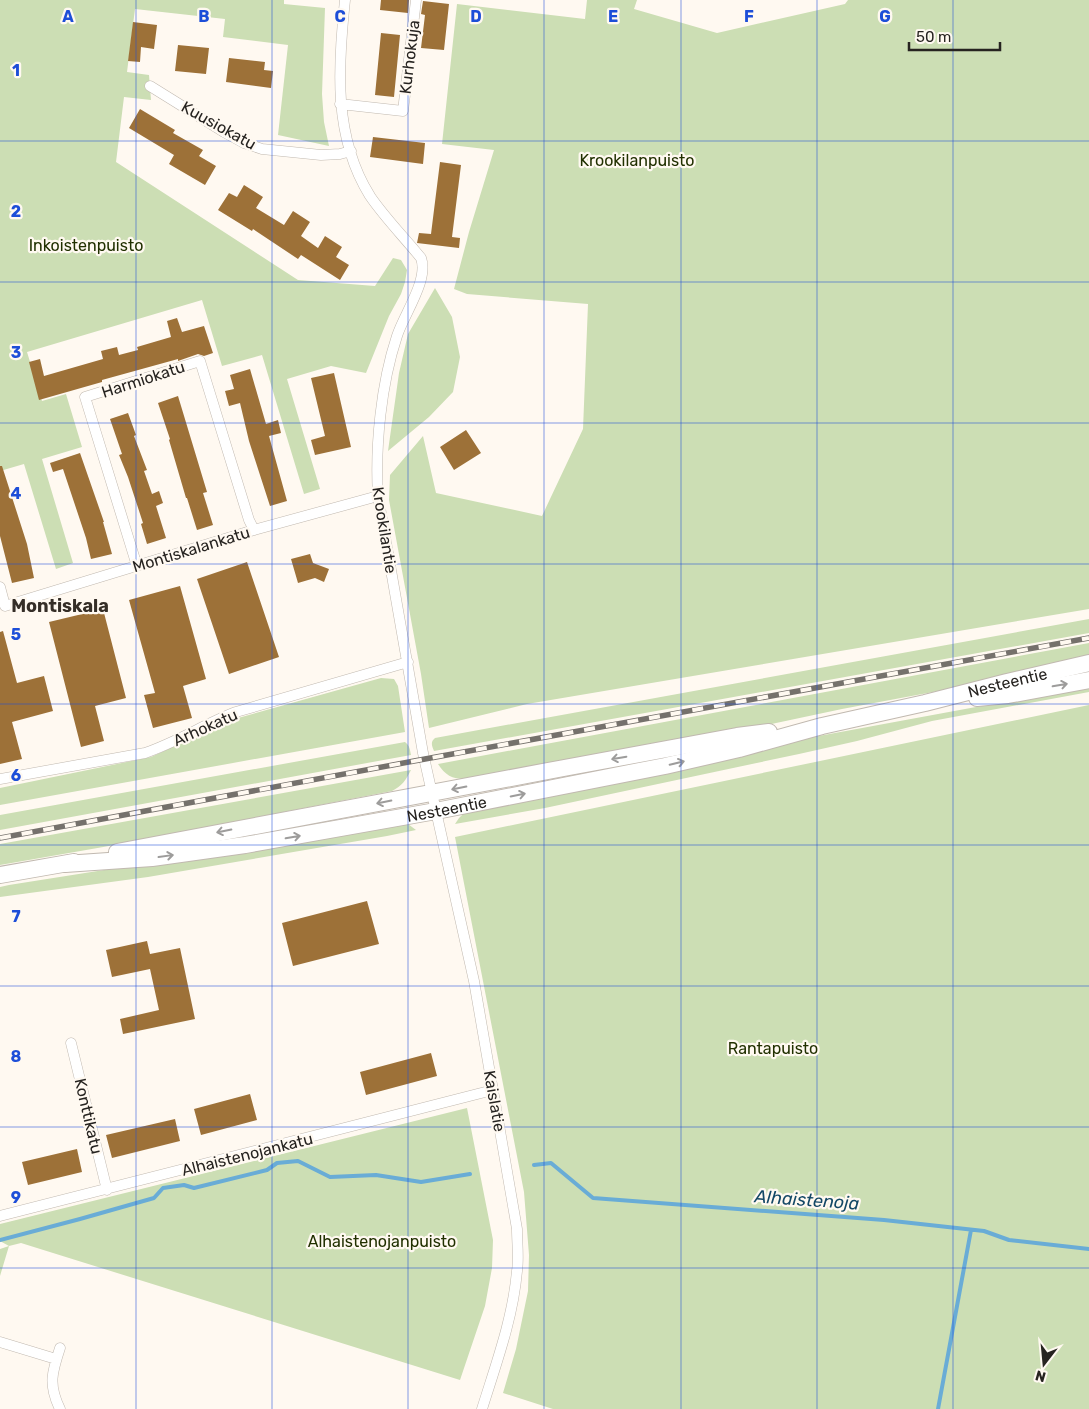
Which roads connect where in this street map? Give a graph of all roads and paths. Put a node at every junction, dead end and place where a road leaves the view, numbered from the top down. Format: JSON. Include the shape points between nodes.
{"nodes":[{"id":1,"x":345,"y":0,"type":"edge"},
{"id":2,"x":416,"y":0,"type":"edge"},
{"id":3,"x":150,"y":86,"type":"dead end"},
{"id":4,"x":340,"y":104,"type":"junction"},
{"id":5,"x":351,"y":152,"type":"junction"},
{"id":6,"x":378,"y":496,"type":"junction"},
{"id":7,"x":254,"y":530,"type":"junction"},
{"id":8,"x":137,"y":566,"type":"junction"},
{"id":9,"x":0,"y":587,"type":"edge"},
{"id":10,"x":408,"y":662,"type":"junction"},
{"id":11,"x":1089,"y":663,"type":"edge"},
{"id":12,"x":1089,"y":680,"type":"edge"},
{"id":13,"x":926,"y":703,"type":"junction"},
{"id":14,"x":822,"y":726,"type":"junction"},
{"id":15,"x":0,"y":779,"type":"edge"},
{"id":16,"x":432,"y":793,"type":"junction"},
{"id":17,"x":436,"y":811,"type":"junction"},
{"id":18,"x":65,"y":864,"type":"junction"},
{"id":19,"x":0,"y":875,"type":"edge"},
{"id":20,"x":71,"y":1043,"type":"dead end"},
{"id":21,"x":493,"y":1090,"type":"junction"},
{"id":22,"x":107,"y":1190,"type":"junction"},
{"id":23,"x":0,"y":1216,"type":"edge"},
{"id":24,"x":0,"y":1342,"type":"edge"},
{"id":25,"x":60,"y":1348,"type":"dead end"},
{"id":26,"x":56,"y":1359,"type":"junction"},
{"id":27,"x":60,"y":1409,"type":"edge"},
{"id":28,"x":482,"y":1409,"type":"edge"}],
"edges":[{"from":1,"to":4,"type":"street"},
{"from":2,"to":4,"type":"street","name":"Kurhokuja","via":[[403,112]]},
{"from":3,"to":5,"type":"street","name":"Kuusiokatu","via":[[231,136],[262,149],[321,154]]},
{"from":4,"to":5,"type":"street"},
{"from":5,"to":6,"type":"street","name":"Krookilantie","via":[[369,194],[423,264],[420,284],[403,319],[390,362],[379,422]]},
{"from":6,"to":7,"type":"street","name":"Montiskalankatu"},
{"from":6,"to":10,"type":"street","name":"Krookilantie"},
{"from":7,"to":8,"type":"street","name":"Montiskalankatu"},
{"from":7,"to":8,"type":"street","name":"Harmiokatu","via":[[200,361],[85,397]]},
{"from":8,"to":9,"type":"street","name":"Montiskalankatu","via":[[5,606]]},
{"from":10,"to":15,"type":"street","name":"Arhokatu","via":[[236,712],[145,753]]},
{"from":10,"to":16,"type":"street","name":"Krookilantie"},
{"from":11,"to":13,"type":"main road","name":"Nesteentie"},
{"from":13,"to":12,"type":"main road","name":"Nesteentie","one_way":true,"via":[[1008,695]]},
{"from":13,"to":14,"type":"main road","name":"Nesteentie"},
{"from":14,"to":16,"type":"main road","name":"Nesteentie","one_way":true,"via":[[737,736]]},
{"from":17,"to":14,"type":"main road","name":"Nesteentie","one_way":true,"via":[[665,766]]},
{"from":16,"to":17,"type":"street","name":"Kaislatie"},
{"from":16,"to":18,"type":"main road","name":"Nesteentie","one_way":true,"via":[[144,846]]},
{"from":18,"to":17,"type":"main road","name":"Nesteentie","one_way":true,"via":[[152,858],[245,845]]},
{"from":17,"to":21,"type":"street","name":"Kaislatie","via":[[474,981]]},
{"from":18,"to":19,"type":"main road","name":"Nesteentie"},
{"from":20,"to":22,"type":"street","name":"Konttikatu"},
{"from":21,"to":22,"type":"street","name":"Alhaistenojankatu"},
{"from":21,"to":28,"type":"street","name":"Kaislatie","via":[[517,1229],[517,1271],[503,1339]]},
{"from":22,"to":23,"type":"street","name":"Alhaistenojankatu"},
{"from":24,"to":26,"type":"street"},
{"from":25,"to":26,"type":"street"},
{"from":26,"to":27,"type":"street","via":[[53,1396]]}]}
